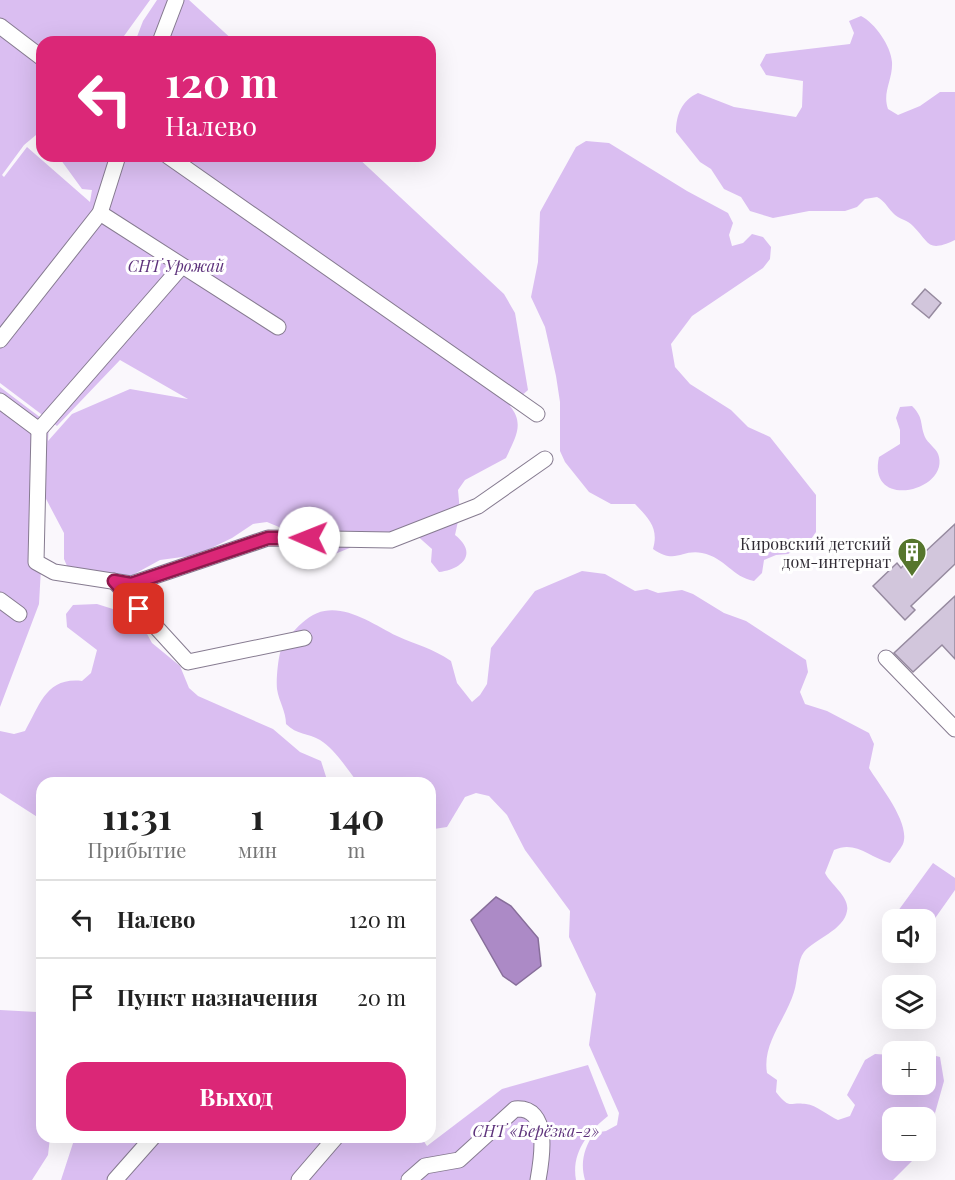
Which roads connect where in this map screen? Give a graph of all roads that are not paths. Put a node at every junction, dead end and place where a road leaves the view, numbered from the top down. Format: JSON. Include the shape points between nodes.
{"nodes":[{"id":1,"x":176,"y":0,"type":"edge"},
{"id":2,"x":0,"y":26,"type":"edge"},
{"id":3,"x":164,"y":36,"type":"edge"},
{"id":4,"x":36,"y":53,"type":"edge"},
{"id":5,"x":116,"y":162,"type":"edge"},
{"id":6,"x":177,"y":162,"type":"edge"},
{"id":7,"x":100,"y":213,"type":"junction"},
{"id":8,"x":182,"y":266,"type":"junction"},
{"id":9,"x":278,"y":327,"type":"dead end"},
{"id":10,"x":0,"y":340,"type":"edge"},
{"id":11,"x":0,"y":401,"type":"edge"},
{"id":12,"x":537,"y":414,"type":"dead end"},
{"id":13,"x":39,"y":430,"type":"junction"},
{"id":14,"x":545,"y":459,"type":"dead end"},
{"id":15,"x":114,"y":581,"type":"junction"},
{"id":16,"x":0,"y":600,"type":"edge"},
{"id":17,"x":19,"y":614,"type":"dead end"},
{"id":18,"x":304,"y":638,"type":"dead end"},
{"id":19,"x":886,"y":658,"type":"dead end"},
{"id":20,"x":955,"y":729,"type":"edge"},
{"id":21,"x":148,"y":1143,"type":"edge"},
{"id":22,"x":331,"y":1143,"type":"edge"},
{"id":23,"x":115,"y":1180,"type":"edge"},
{"id":24,"x":299,"y":1180,"type":"edge"},
{"id":25,"x":409,"y":1180,"type":"edge"},
{"id":26,"x":538,"y":1180,"type":"edge"}],
"edges":[{"from":1,"to":3,"type":"lane"},
{"from":2,"to":4,"type":"lane"},
{"from":5,"to":7,"type":"lane"},
{"from":6,"to":12,"type":"lane"},
{"from":7,"to":8,"type":"lane"},
{"from":7,"to":10,"type":"lane"},
{"from":8,"to":9,"type":"lane"},
{"from":8,"to":13,"type":"lane"},
{"from":11,"to":13,"type":"lane"},
{"from":13,"to":15,"type":"lane","via":[[36,562],[54,572]]},
{"from":14,"to":15,"type":"lane","via":[[478,506],[391,540],[268,538],[131,584]]},
{"from":15,"to":18,"type":"lane","via":[[188,662]]},
{"from":16,"to":17,"type":"lane"},
{"from":19,"to":20,"type":"lane"},
{"from":21,"to":23,"type":"lane"},
{"from":22,"to":24,"type":"lane"},
{"from":25,"to":26,"type":"lane","via":[[425,1166],[459,1160],[515,1109],[524,1108],[534,1115],[543,1138]]}]}
